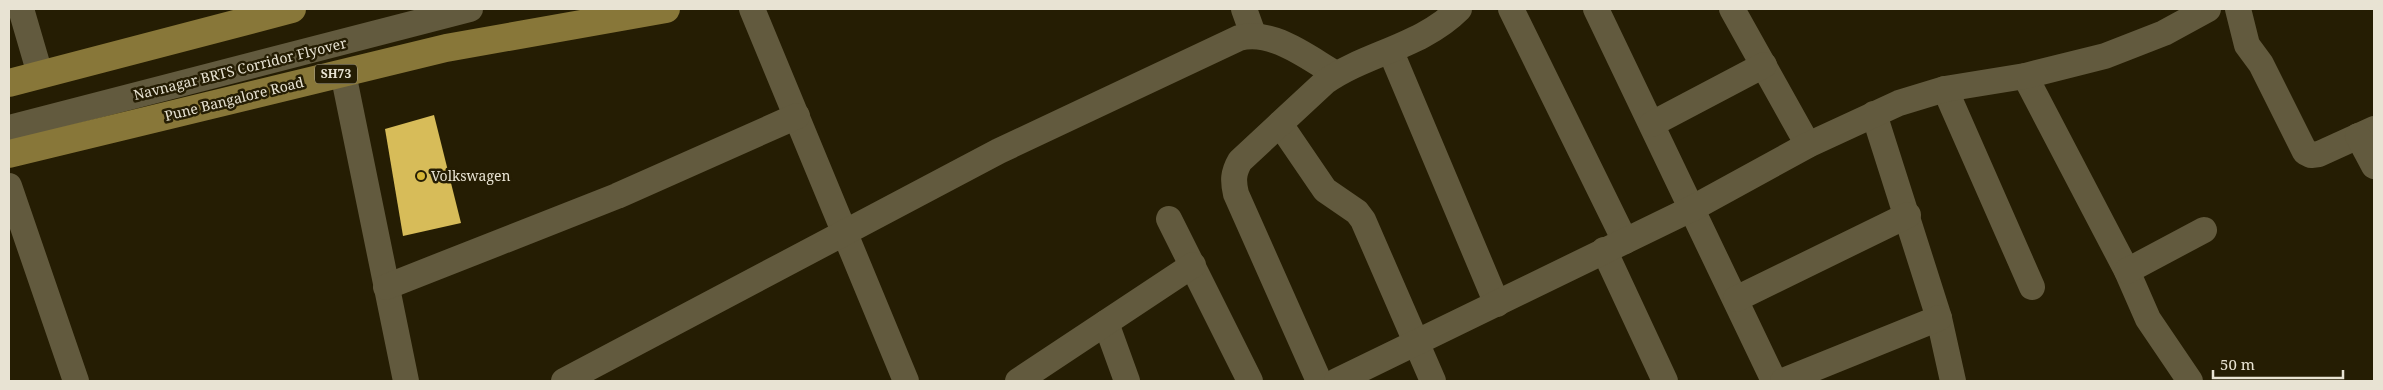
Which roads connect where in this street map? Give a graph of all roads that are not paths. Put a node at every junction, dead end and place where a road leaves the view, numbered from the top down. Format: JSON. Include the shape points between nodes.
{"nodes":[{"id":1,"x":21,"y":9,"type":"edge"},
{"id":2,"x":292,"y":9,"type":"edge"},
{"id":3,"x":470,"y":9,"type":"edge"},
{"id":4,"x":666,"y":9,"type":"edge"},
{"id":5,"x":752,"y":9,"type":"edge"},
{"id":6,"x":1244,"y":9,"type":"edge"},
{"id":7,"x":1459,"y":9,"type":"edge"},
{"id":8,"x":1511,"y":9,"type":"edge"},
{"id":9,"x":1596,"y":9,"type":"edge"},
{"id":10,"x":1732,"y":9,"type":"edge"},
{"id":11,"x":2208,"y":9,"type":"edge"},
{"id":12,"x":2238,"y":9,"type":"edge"},
{"id":13,"x":1253,"y":34,"type":"junction"},
{"id":14,"x":1391,"y":52,"type":"junction"},
{"id":15,"x":1764,"y":65,"type":"junction"},
{"id":16,"x":343,"y":72,"type":"junction"},
{"id":17,"x":40,"y":74,"type":"junction"},
{"id":18,"x":1336,"y":74,"type":"junction"},
{"id":19,"x":2025,"y":76,"type":"junction"},
{"id":20,"x":9,"y":83,"type":"edge"},
{"id":21,"x":1945,"y":89,"type":"junction"},
{"id":22,"x":1874,"y":114,"type":"junction"},
{"id":23,"x":797,"y":116,"type":"junction"},
{"id":24,"x":1280,"y":124,"type":"junction"},
{"id":25,"x":1652,"y":124,"type":"junction"},
{"id":26,"x":9,"y":128,"type":"edge"},
{"id":27,"x":2366,"y":132,"type":"edge"},
{"id":28,"x":1808,"y":145,"type":"junction"},
{"id":29,"x":9,"y":154,"type":"edge"},
{"id":30,"x":2374,"y":166,"type":"edge"},
{"id":31,"x":9,"y":186,"type":"edge"},
{"id":32,"x":1692,"y":208,"type":"junction"},
{"id":33,"x":1908,"y":215,"type":"junction"},
{"id":34,"x":1169,"y":219,"type":"dead end"},
{"id":35,"x":2204,"y":230,"type":"dead end"},
{"id":36,"x":846,"y":232,"type":"junction"},
{"id":37,"x":1614,"y":246,"type":"junction"},
{"id":38,"x":1193,"y":265,"type":"junction"},
{"id":39,"x":2128,"y":272,"type":"junction"},
{"id":40,"x":386,"y":287,"type":"junction"},
{"id":41,"x":2032,"y":287,"type":"dead end"},
{"id":42,"x":1736,"y":299,"type":"junction"},
{"id":43,"x":1497,"y":304,"type":"junction"},
{"id":44,"x":1940,"y":318,"type":"junction"},
{"id":45,"x":1106,"y":323,"type":"junction"},
{"id":46,"x":1417,"y":344,"type":"junction"},
{"id":47,"x":76,"y":381,"type":"edge"},
{"id":48,"x":406,"y":381,"type":"edge"},
{"id":49,"x":564,"y":381,"type":"edge"},
{"id":50,"x":906,"y":381,"type":"edge"},
{"id":51,"x":1019,"y":381,"type":"edge"},
{"id":52,"x":1127,"y":381,"type":"edge"},
{"id":53,"x":1250,"y":381,"type":"edge"},
{"id":54,"x":1319,"y":381,"type":"edge"},
{"id":55,"x":1337,"y":381,"type":"edge"},
{"id":56,"x":1434,"y":381,"type":"edge"},
{"id":57,"x":1665,"y":381,"type":"edge"},
{"id":58,"x":1774,"y":381,"type":"edge"},
{"id":59,"x":1783,"y":381,"type":"edge"},
{"id":60,"x":1953,"y":381,"type":"edge"},
{"id":61,"x":2190,"y":381,"type":"edge"}],
"edges":[{"from":1,"to":17,"type":"street"},
{"from":2,"to":17,"type":"main road"},
{"from":3,"to":26,"type":"street","name":"Navnagar BRTS Corridor Flyover"},
{"from":4,"to":16,"type":"main road","name":"Pune Bangalore Road","number":"SH73","via":[[446,48]]},
{"from":5,"to":23,"type":"street"},
{"from":6,"to":13,"type":"street"},
{"from":7,"to":14,"type":"street","via":[[1435,28]]},
{"from":8,"to":37,"type":"street"},
{"from":9,"to":25,"type":"street"},
{"from":10,"to":15,"type":"street"},
{"from":11,"to":19,"type":"street","via":[[2164,33],[2105,56]]},
{"from":12,"to":27,"type":"street","via":[[2246,44],[2261,64],[2305,152],[2311,156],[2319,154]]},
{"from":13,"to":18,"type":"street","via":[[1280,43]]},
{"from":13,"to":36,"type":"street","via":[[1000,151]]},
{"from":14,"to":18,"type":"street"},
{"from":14,"to":43,"type":"street"},
{"from":15,"to":25,"type":"street"},
{"from":15,"to":28,"type":"street"},
{"from":16,"to":29,"type":"main road","name":"Pune Bangalore Road","number":"SH73"},
{"from":16,"to":40,"type":"street"},
{"from":17,"to":20,"type":"main road"},
{"from":18,"to":24,"type":"street"},
{"from":19,"to":21,"type":"street"},
{"from":19,"to":39,"type":"street"},
{"from":21,"to":22,"type":"street","via":[[1899,102]]},
{"from":21,"to":41,"type":"street"},
{"from":22,"to":28,"type":"street"},
{"from":22,"to":33,"type":"street"},
{"from":23,"to":36,"type":"street"},
{"from":23,"to":40,"type":"street","via":[[617,196]]},
{"from":24,"to":46,"type":"street","via":[[1326,190],[1363,220]]},
{"from":24,"to":54,"type":"street","via":[[1240,161],[1233,182]]},
{"from":25,"to":32,"type":"street"},
{"from":27,"to":30,"type":"street"},
{"from":28,"to":32,"type":"street"},
{"from":31,"to":47,"type":"street"},
{"from":32,"to":37,"type":"street"},
{"from":32,"to":42,"type":"street"},
{"from":33,"to":42,"type":"street"},
{"from":33,"to":44,"type":"street"},
{"from":34,"to":38,"type":"street"},
{"from":35,"to":39,"type":"street"},
{"from":36,"to":49,"type":"street"},
{"from":36,"to":50,"type":"street"},
{"from":37,"to":43,"type":"street"},
{"from":37,"to":57,"type":"street"},
{"from":38,"to":45,"type":"street"},
{"from":38,"to":53,"type":"street"},
{"from":39,"to":61,"type":"street","via":[[2148,319]]},
{"from":40,"to":48,"type":"street"},
{"from":42,"to":58,"type":"street"},
{"from":43,"to":46,"type":"street"},
{"from":44,"to":59,"type":"street"},
{"from":44,"to":60,"type":"street"},
{"from":45,"to":51,"type":"street"},
{"from":45,"to":52,"type":"street"},
{"from":46,"to":55,"type":"street"},
{"from":46,"to":56,"type":"street"}]}
